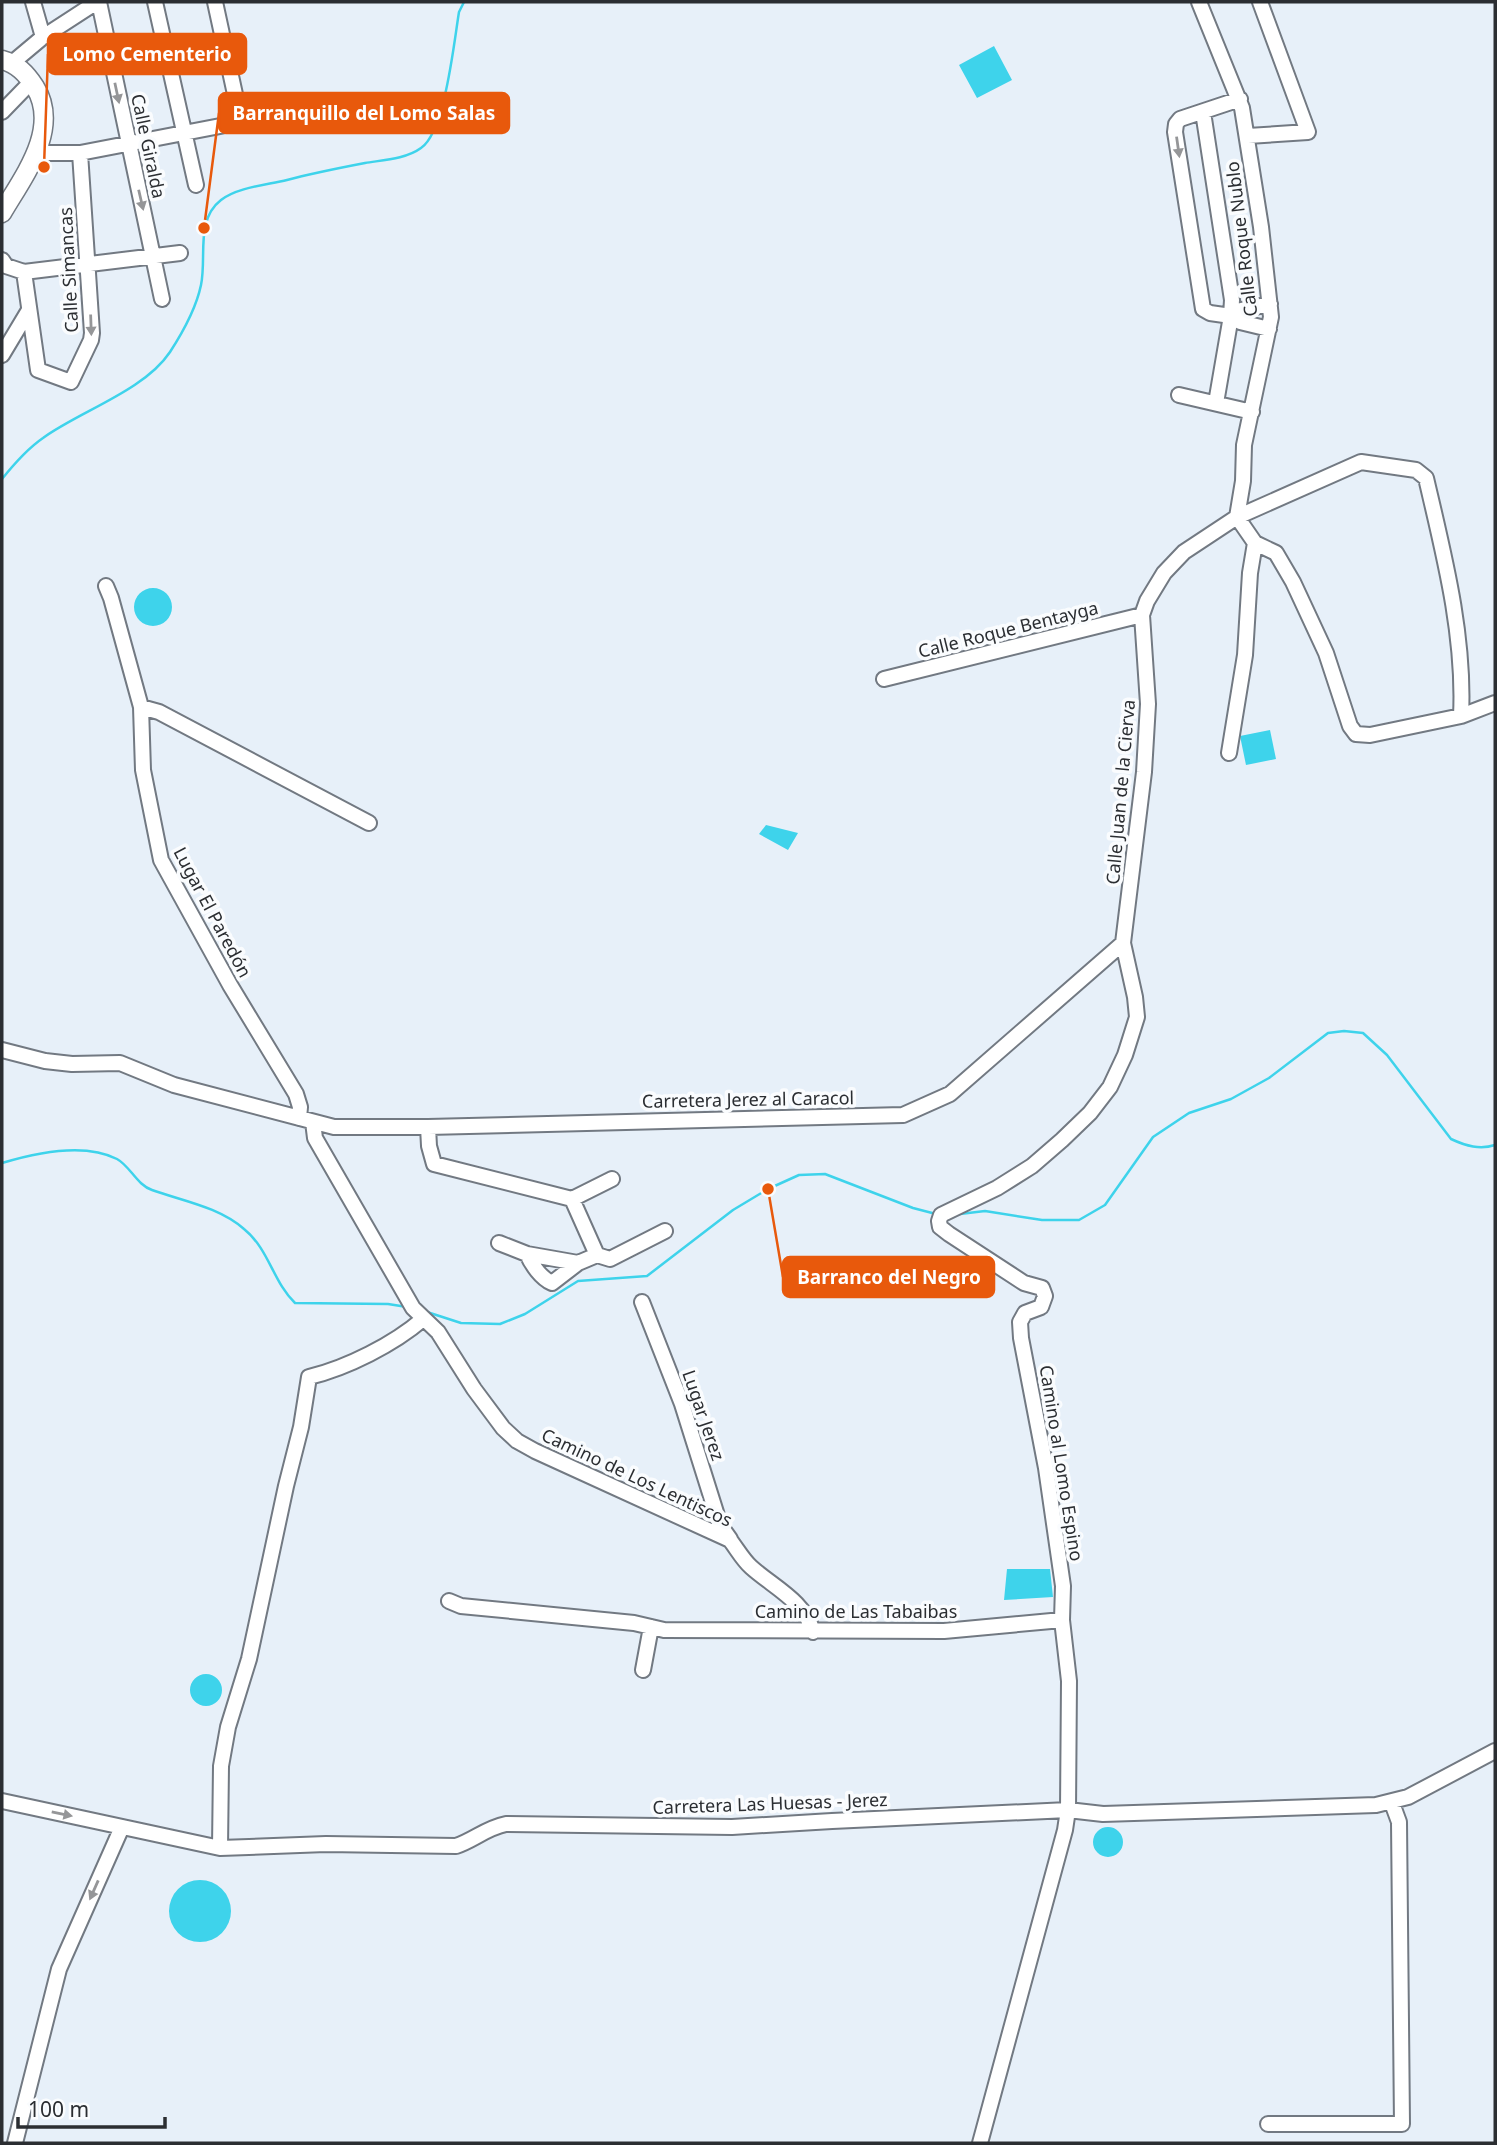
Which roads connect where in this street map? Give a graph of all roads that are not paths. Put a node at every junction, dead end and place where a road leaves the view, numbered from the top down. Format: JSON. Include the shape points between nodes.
{"nodes":[{"id":1,"x":33,"y":2,"type":"edge"},
{"id":2,"x":98,"y":2,"type":"edge"},
{"id":3,"x":155,"y":2,"type":"edge"},
{"id":4,"x":215,"y":2,"type":"edge"},
{"id":5,"x":1199,"y":2,"type":"edge"},
{"id":6,"x":1260,"y":2,"type":"edge"},
{"id":7,"x":43,"y":37,"type":"junction"},
{"id":8,"x":7,"y":61,"type":"edge"},
{"id":9,"x":32,"y":81,"type":"junction"},
{"id":10,"x":1240,"y":99,"type":"junction"},
{"id":11,"x":2,"y":112,"type":"edge"},
{"id":12,"x":1203,"y":112,"type":"junction"},
{"id":13,"x":184,"y":134,"type":"junction"},
{"id":14,"x":1248,"y":136,"type":"junction"},
{"id":15,"x":128,"y":145,"type":"junction"},
{"id":16,"x":37,"y":150,"type":"junction"},
{"id":17,"x":80,"y":153,"type":"junction"},
{"id":18,"x":196,"y":185,"type":"dead end"},
{"id":19,"x":2,"y":213,"type":"edge"},
{"id":20,"x":180,"y":253,"type":"dead end"},
{"id":21,"x":153,"y":256,"type":"junction"},
{"id":22,"x":2,"y":260,"type":"edge"},
{"id":23,"x":87,"y":264,"type":"junction"},
{"id":24,"x":24,"y":272,"type":"junction"},
{"id":25,"x":162,"y":299,"type":"dead end"},
{"id":26,"x":1270,"y":304,"type":"junction"},
{"id":27,"x":29,"y":310,"type":"junction"},
{"id":28,"x":1231,"y":317,"type":"junction"},
{"id":29,"x":1269,"y":329,"type":"junction"},
{"id":30,"x":2,"y":355,"type":"edge"},
{"id":31,"x":1179,"y":395,"type":"dead end"},
{"id":32,"x":1216,"y":403,"type":"junction"},
{"id":33,"x":1252,"y":412,"type":"junction"},
{"id":34,"x":1237,"y":517,"type":"junction"},
{"id":35,"x":1255,"y":543,"type":"junction"},
{"id":36,"x":106,"y":586,"type":"dead end"},
{"id":37,"x":1142,"y":615,"type":"junction"},
{"id":38,"x":884,"y":679,"type":"dead end"},
{"id":39,"x":1495,"y":703,"type":"edge"},
{"id":40,"x":141,"y":707,"type":"junction"},
{"id":41,"x":1461,"y":716,"type":"junction"},
{"id":42,"x":1229,"y":753,"type":"dead end"},
{"id":43,"x":369,"y":823,"type":"dead end"},
{"id":44,"x":1124,"y":943,"type":"junction"},
{"id":45,"x":2,"y":1050,"type":"edge"},
{"id":46,"x":306,"y":1120,"type":"junction"},
{"id":47,"x":428,"y":1127,"type":"junction"},
{"id":48,"x":612,"y":1180,"type":"dead end"},
{"id":49,"x":572,"y":1199,"type":"junction"},
{"id":50,"x":665,"y":1231,"type":"dead end"},
{"id":51,"x":499,"y":1243,"type":"dead end"},
{"id":52,"x":527,"y":1254,"type":"junction"},
{"id":53,"x":597,"y":1255,"type":"junction"},
{"id":54,"x":578,"y":1264,"type":"junction"},
{"id":55,"x":642,"y":1302,"type":"dead end"},
{"id":56,"x":423,"y":1319,"type":"junction"},
{"id":57,"x":730,"y":1540,"type":"junction"},
{"id":58,"x":449,"y":1601,"type":"dead end"},
{"id":59,"x":1062,"y":1620,"type":"junction"},
{"id":60,"x":651,"y":1627,"type":"junction"},
{"id":61,"x":813,"y":1632,"type":"junction"},
{"id":62,"x":643,"y":1670,"type":"dead end"},
{"id":63,"x":1495,"y":1751,"type":"edge"},
{"id":64,"x":2,"y":1801,"type":"edge"},
{"id":65,"x":1392,"y":1802,"type":"junction"},
{"id":66,"x":1068,"y":1810,"type":"junction"},
{"id":67,"x":122,"y":1828,"type":"junction"},
{"id":68,"x":220,"y":1848,"type":"junction"},
{"id":69,"x":1268,"y":2124,"type":"dead end"},
{"id":70,"x":15,"y":2143,"type":"edge"},
{"id":71,"x":980,"y":2143,"type":"edge"}],
"edges":[{"from":1,"to":7,"type":"street"},
{"from":2,"to":7,"type":"street"},
{"from":2,"to":15,"type":"street","name":"Calle Giralda","one_way":true},
{"from":3,"to":13,"type":"street"},
{"from":4,"to":13,"type":"street","via":[[241,122]]},
{"from":5,"to":10,"type":"street","name":"Calle Roque Nublo"},
{"from":6,"to":14,"type":"street","via":[[1308,132]]},
{"from":7,"to":8,"type":"street"},
{"from":8,"to":9,"type":"main road"},
{"from":9,"to":11,"type":"street"},
{"from":9,"to":16,"type":"main road","via":[[43,111]]},
{"from":10,"to":12,"type":"street"},
{"from":10,"to":14,"type":"street","name":"Calle Roque Nublo"},
{"from":12,"to":28,"type":"street"},
{"from":12,"to":28,"type":"street","one_way":true,"via":[[1180,119],[1175,132],[1203,309]]},
{"from":13,"to":15,"type":"street"},
{"from":13,"to":18,"type":"street"},
{"from":14,"to":26,"type":"street","name":"Calle Roque Nublo"},
{"from":15,"to":17,"type":"street"},
{"from":15,"to":21,"type":"street","name":"Calle Giralda","one_way":true},
{"from":16,"to":17,"type":"street"},
{"from":16,"to":19,"type":"main road"},
{"from":17,"to":23,"type":"street","name":"Calle Simancas"},
{"from":20,"to":21,"type":"street"},
{"from":21,"to":23,"type":"street"},
{"from":21,"to":25,"type":"street","name":"Calle Giralda"},
{"from":22,"to":24,"type":"street","via":[[5,266]]},
{"from":23,"to":24,"type":"street"},
{"from":23,"to":27,"type":"street","name":"Calle Simancas","one_way":true,"via":[[91,340],[71,382],[38,370]]},
{"from":24,"to":27,"type":"street"},
{"from":26,"to":28,"type":"street"},
{"from":26,"to":29,"type":"street","name":"Calle Roque Nublo"},
{"from":27,"to":30,"type":"street"},
{"from":28,"to":29,"type":"street"},
{"from":28,"to":32,"type":"street"},
{"from":29,"to":33,"type":"street","name":"Calle Roque Nublo"},
{"from":31,"to":32,"type":"street"},
{"from":32,"to":33,"type":"street"},
{"from":33,"to":34,"type":"street","name":"Calle Roque Nublo"},
{"from":34,"to":35,"type":"street"},
{"from":34,"to":37,"type":"street","name":"Calle Juan de la Cierva","via":[[1177,559],[1158,582]]},
{"from":34,"to":41,"type":"street","name":"Calle Juan de la Cierva","via":[[1360,461],[1416,470],[1426,478],[1445,561],[1463,680]]},
{"from":35,"to":41,"type":"street","via":[[1276,553],[1293,582],[1356,734]]},
{"from":35,"to":42,"type":"street","via":[[1245,655]]},
{"from":36,"to":40,"type":"street","name":"Lugar El Paredón"},
{"from":37,"to":38,"type":"street","name":"Calle Roque Bentayga"},
{"from":37,"to":44,"type":"street","name":"Calle Juan de la Cierva","via":[[1148,704]]},
{"from":39,"to":41,"type":"street"},
{"from":40,"to":43,"type":"street","via":[[159,712]]},
{"from":40,"to":46,"type":"street","name":"Lugar El Paredón","via":[[143,770],[161,860],[296,1094]]},
{"from":44,"to":47,"type":"street","name":"Carretera Jerez al Caracol","via":[[950,1094],[903,1115]]},
{"from":44,"to":59,"type":"street","name":"Camino al Lomo Espino","via":[[1137,1017],[1110,1087],[1090,1113],[1032,1166],[941,1215],[939,1221],[949,1234],[1024,1283],[1042,1289],[1045,1296],[1041,1307],[1025,1313],[1020,1322],[1063,1586]]},
{"from":45,"to":46,"type":"street","name":"Carretera Jerez al Caracol","via":[[72,1064],[120,1063],[174,1085]]},
{"from":46,"to":47,"type":"street","name":"Carretera Jerez al Caracol","via":[[334,1127]]},
{"from":46,"to":56,"type":"street","name":"Lugar El Paredón"},
{"from":47,"to":49,"type":"street","via":[[434,1164]]},
{"from":48,"to":49,"type":"street"},
{"from":49,"to":53,"type":"street"},
{"from":50,"to":53,"type":"street","via":[[610,1259]]},
{"from":51,"to":52,"type":"street"},
{"from":52,"to":54,"type":"street"},
{"from":52,"to":54,"type":"street","via":[[552,1283]]},
{"from":53,"to":54,"type":"street"},
{"from":55,"to":57,"type":"street","name":"Lugar Jerez","via":[[682,1404],[720,1525]]},
{"from":56,"to":57,"type":"street","name":"Camino de Los Lentiscos","via":[[438,1332],[474,1389],[517,1441]]},
{"from":56,"to":68,"type":"street","via":[[410,1332],[330,1372],[309,1377],[249,1659],[228,1727],[221,1766]]},
{"from":57,"to":61,"type":"street","name":"Camino de Los Lentiscos","via":[[750,1566],[810,1619]]},
{"from":58,"to":60,"type":"street","name":"Camino de Las Tabaibas"},
{"from":59,"to":61,"type":"street","name":"Camino de Las Tabaibas","via":[[944,1631]]},
{"from":59,"to":66,"type":"street","name":"Camino al Lomo Espino","via":[[1069,1681]]},
{"from":60,"to":61,"type":"street","name":"Camino de Las Tabaibas"},
{"from":60,"to":62,"type":"street"},
{"from":63,"to":65,"type":"street","name":"Carretera Las Huesas - Jerez"},
{"from":64,"to":67,"type":"street","name":"Carretera Las Huesas - Jerez","one_way":true},
{"from":65,"to":66,"type":"street","name":"Carretera Las Huesas - Jerez","via":[[1347,1808],[1103,1814]]},
{"from":65,"to":69,"type":"street","via":[[1399,1822],[1402,2124]]},
{"from":66,"to":68,"type":"street","name":"Carretera Las Huesas - Jerez","via":[[732,1828],[506,1824],[456,1846]]},
{"from":66,"to":71,"type":"street","name":"Camino al Lomo Espino"},
{"from":67,"to":68,"type":"street","name":"Carretera Las Huesas - Jerez"},
{"from":67,"to":70,"type":"street","one_way":true,"via":[[59,1969]]}]}
